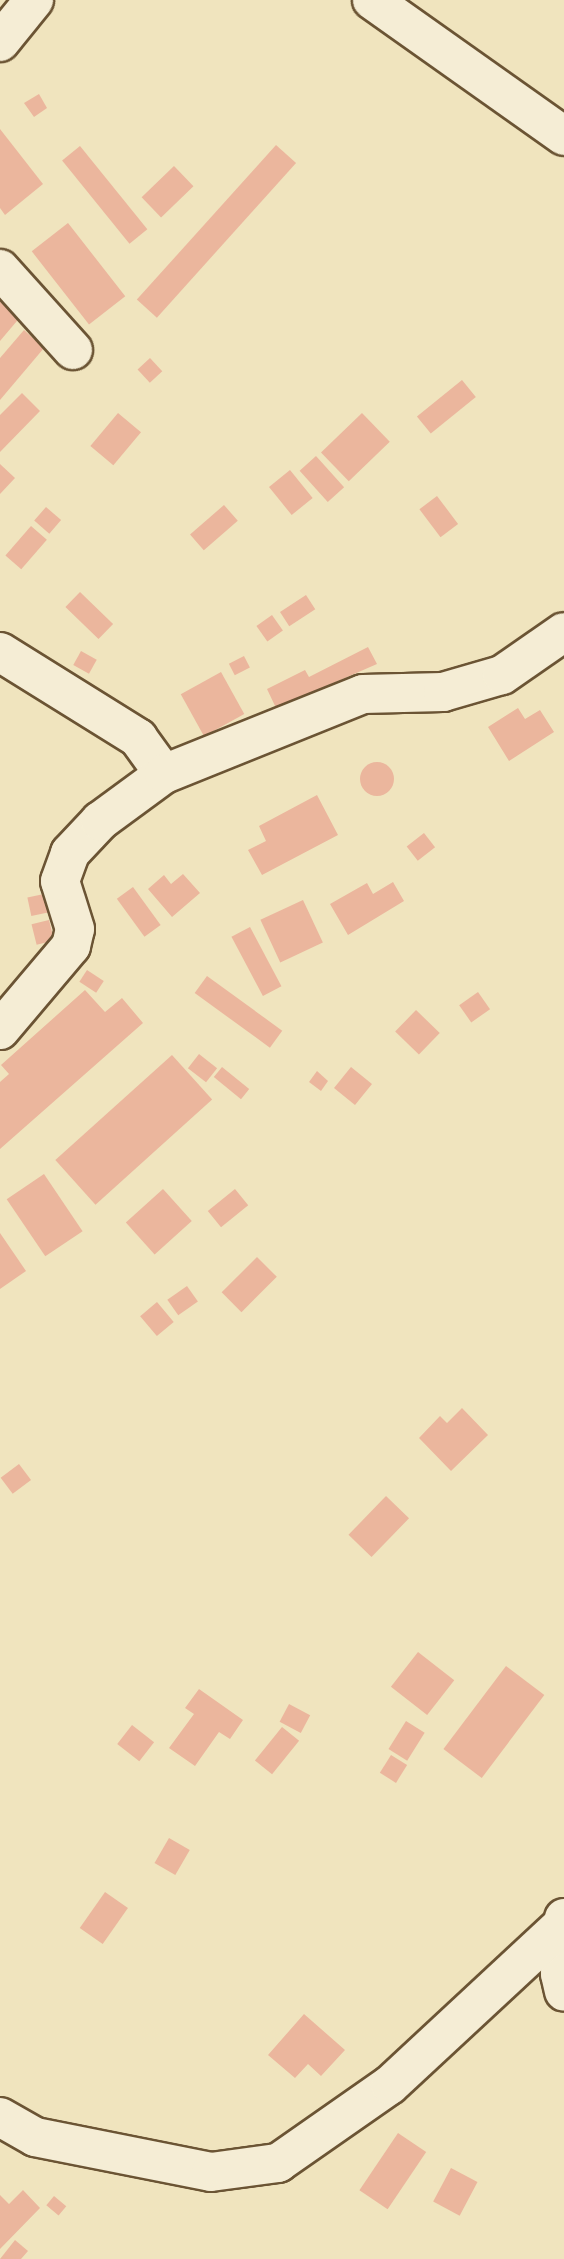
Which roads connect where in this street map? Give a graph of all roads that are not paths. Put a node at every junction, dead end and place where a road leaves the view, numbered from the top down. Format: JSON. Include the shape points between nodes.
{"nodes":[{"id":1,"x":34,"y":0,"type":"edge"},
{"id":2,"x":372,"y":0,"type":"edge"},
{"id":3,"x":0,"y":42,"type":"edge"},
{"id":4,"x":564,"y":136,"type":"edge"},
{"id":5,"x":0,"y":269,"type":"edge"},
{"id":6,"x":73,"y":349,"type":"dead end"},
{"id":7,"x":564,"y":632,"type":"edge"},
{"id":8,"x":0,"y":652,"type":"edge"},
{"id":9,"x":164,"y":774,"type":"junction"},
{"id":10,"x":0,"y":1030,"type":"edge"},
{"id":11,"x":562,"y":1922,"type":"edge"},
{"id":12,"x":564,"y":1992,"type":"edge"},
{"id":13,"x":0,"y":2117,"type":"edge"}],
"edges":[{"from":1,"to":3,"type":"street"},
{"from":2,"to":4,"type":"street"},
{"from":5,"to":6,"type":"street"},
{"from":7,"to":9,"type":"street","via":[[502,675],[443,692],[363,694]]},
{"from":8,"to":9,"type":"street","via":[[138,738]]},
{"from":9,"to":10,"type":"street","via":[[100,821],[70,853],[60,881],[75,929],[72,946]]},
{"from":11,"to":12,"type":"street"},
{"from":11,"to":13,"type":"street","via":[[390,2085],[278,2163],[211,2172],[35,2137]]}]}
